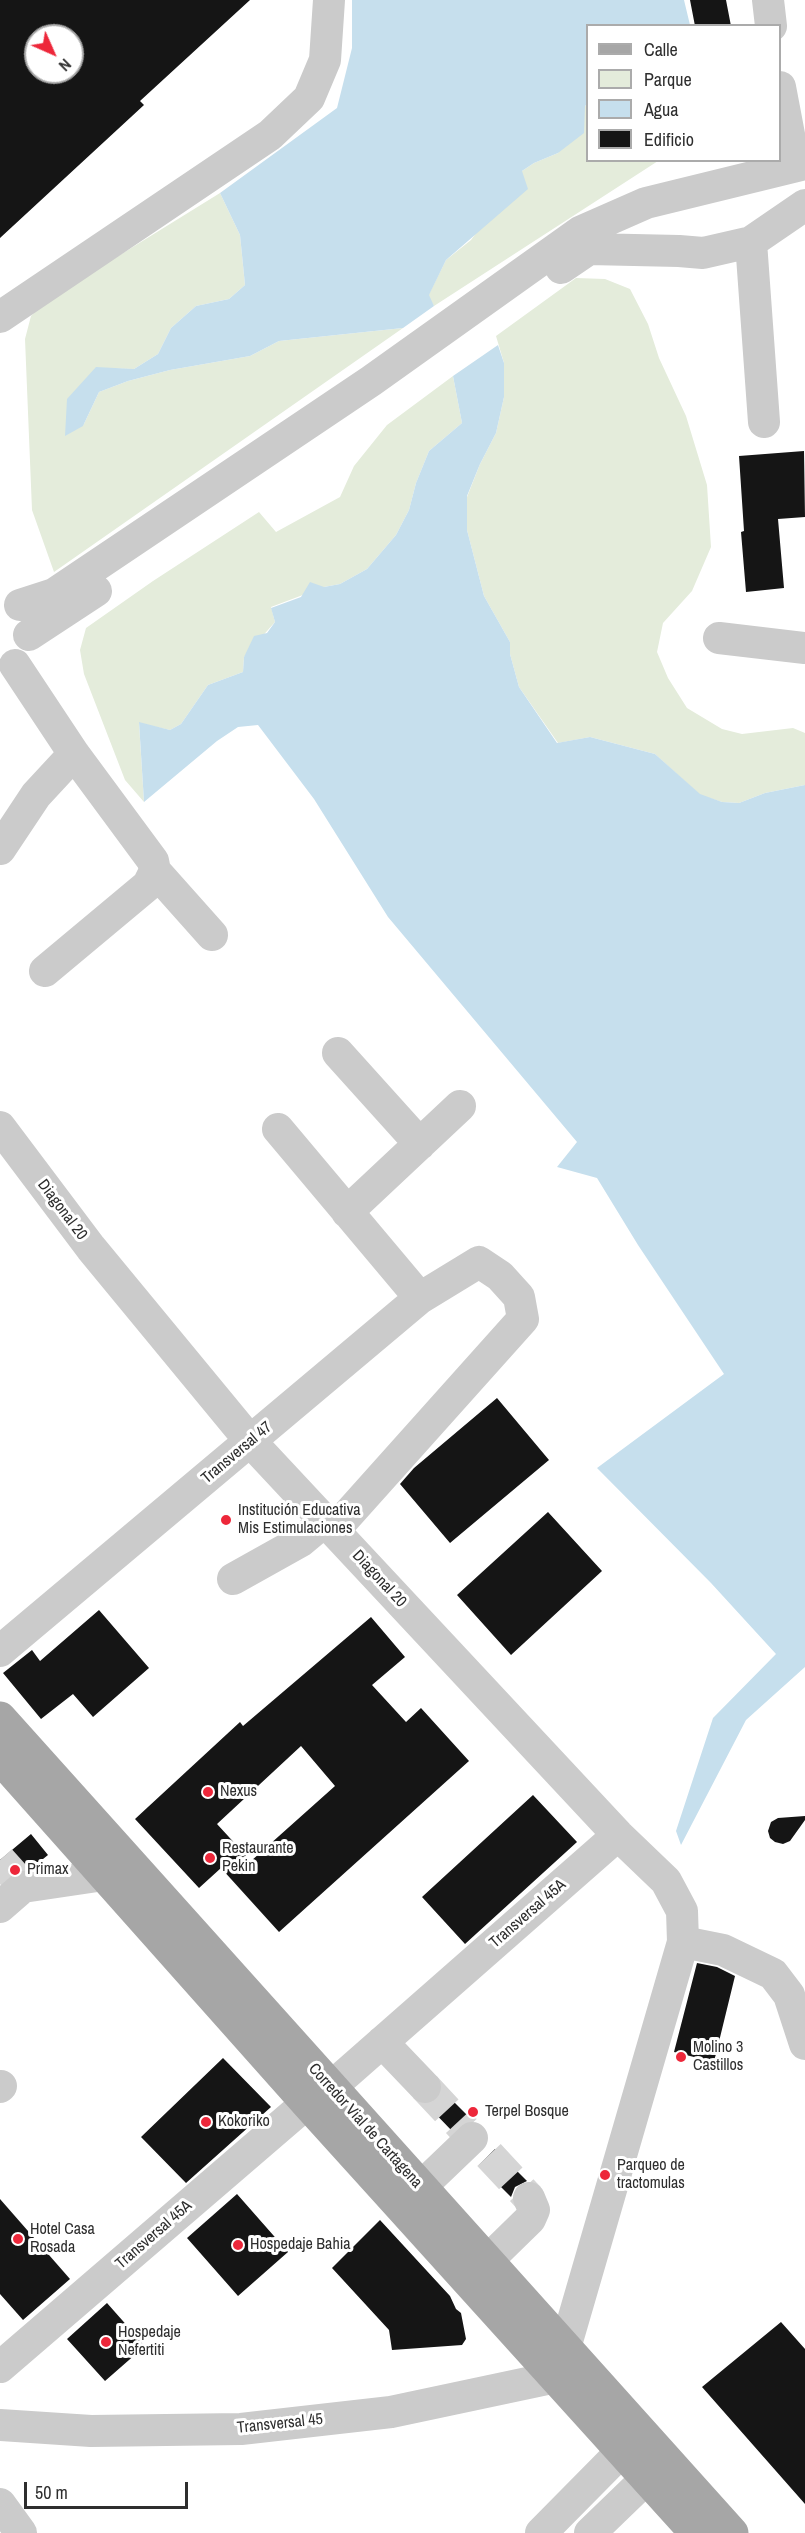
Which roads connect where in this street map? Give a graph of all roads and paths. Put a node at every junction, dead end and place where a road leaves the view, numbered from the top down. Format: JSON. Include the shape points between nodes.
{"nodes":[{"id":1,"x":329,"y":0,"type":"edge"},
{"id":2,"x":768,"y":0,"type":"edge"},
{"id":3,"x":771,"y":24,"type":"edge"},
{"id":4,"x":788,"y":90,"type":"edge"},
{"id":5,"x":800,"y":165,"type":"edge"},
{"id":6,"x":805,"y":205,"type":"edge"},
{"id":7,"x":584,"y":240,"type":"junction"},
{"id":8,"x":751,"y":242,"type":"junction"},
{"id":9,"x":0,"y":317,"type":"edge"},
{"id":10,"x":765,"y":422,"type":"dead end"},
{"id":11,"x":10,"y":598,"type":"edge"},
{"id":12,"x":60,"y":603,"type":"junction"},
{"id":13,"x":29,"y":636,"type":"junction"},
{"id":14,"x":719,"y":638,"type":"dead end"},
{"id":15,"x":805,"y":648,"type":"edge"},
{"id":16,"x":8,"y":670,"type":"edge"},
{"id":17,"x":74,"y":754,"type":"junction"},
{"id":18,"x":0,"y":849,"type":"edge"},
{"id":19,"x":155,"y":871,"type":"junction"},
{"id":20,"x":212,"y":935,"type":"dead end"},
{"id":21,"x":45,"y":971,"type":"dead end"},
{"id":22,"x":338,"y":1053,"type":"dead end"},
{"id":23,"x":460,"y":1106,"type":"dead end"},
{"id":24,"x":0,"y":1127,"type":"edge"},
{"id":25,"x":278,"y":1129,"type":"dead end"},
{"id":26,"x":420,"y":1144,"type":"junction"},
{"id":27,"x":347,"y":1212,"type":"junction"},
{"id":28,"x":420,"y":1298,"type":"junction"},
{"id":29,"x":251,"y":1442,"type":"junction"},
{"id":30,"x":329,"y":1525,"type":"junction"},
{"id":31,"x":233,"y":1579,"type":"dead end"},
{"id":32,"x":0,"y":1651,"type":"edge"},
{"id":33,"x":0,"y":1718,"type":"edge"},
{"id":34,"x":1,"y":1767,"type":"edge"},
{"id":35,"x":618,"y":1835,"type":"junction"},
{"id":36,"x":121,"y":1860,"type":"junction"},
{"id":37,"x":0,"y":1907,"type":"edge"},
{"id":38,"x":683,"y":1942,"type":"junction"},
{"id":39,"x":382,"y":2042,"type":"junction"},
{"id":40,"x":805,"y":2044,"type":"edge"},
{"id":41,"x":424,"y":2087,"type":"tunnel mouth"},
{"id":42,"x":319,"y":2096,"type":"junction"},
{"id":43,"x":476,"y":2141,"type":"dead end"},
{"id":44,"x":411,"y":2197,"type":"junction"},
{"id":45,"x":529,"y":2198,"type":"dead end"},
{"id":46,"x":487,"y":2261,"type":"junction"},
{"id":47,"x":560,"y":2362,"type":"junction"},
{"id":48,"x":0,"y":2367,"type":"edge"},
{"id":49,"x":0,"y":2425,"type":"edge"},
{"id":50,"x":622,"y":2451,"type":"junction"},
{"id":51,"x":647,"y":2478,"type":"junction"},
{"id":52,"x":0,"y":2505,"type":"edge"},
{"id":53,"x":21,"y":2533,"type":"edge"},
{"id":54,"x":540,"y":2533,"type":"edge"},
{"id":55,"x":591,"y":2533,"type":"edge"},
{"id":56,"x":696,"y":2533,"type":"edge"},
{"id":57,"x":732,"y":2533,"type":"edge"}],
"edges":[{"from":1,"to":9,"type":"street","via":[[326,60],[309,98],[270,135]]},
{"from":2,"to":3,"type":"street"},
{"from":4,"to":5,"type":"street"},
{"from":5,"to":7,"type":"street","via":[[646,203]]},
{"from":6,"to":8,"type":"street"},
{"from":7,"to":8,"type":"street","via":[[703,254]]},
{"from":7,"to":12,"type":"street","via":[[371,381]]},
{"from":8,"to":10,"type":"street"},
{"from":11,"to":12,"type":"street"},
{"from":11,"to":13,"type":"street","via":[[26,614]]},
{"from":12,"to":13,"type":"street"},
{"from":13,"to":16,"type":"street","via":[[25,651]]},
{"from":14,"to":15,"type":"street"},
{"from":16,"to":17,"type":"street"},
{"from":17,"to":18,"type":"street","via":[[36,795]]},
{"from":17,"to":19,"type":"street","via":[[153,861]]},
{"from":19,"to":20,"type":"street"},
{"from":19,"to":21,"type":"street","via":[[148,885]]},
{"from":22,"to":26,"type":"street"},
{"from":23,"to":26,"type":"street"},
{"from":24,"to":29,"type":"street","name":"Diagonal 20","via":[[91,1248]]},
{"from":25,"to":27,"type":"street"},
{"from":26,"to":27,"type":"street"},
{"from":27,"to":28,"type":"street"},
{"from":28,"to":29,"type":"street","name":"Transversal 47"},
{"from":28,"to":30,"type":"street","name":"Transversal 47","via":[[478,1262],[500,1276],[519,1297],[523,1319],[344,1519]]},
{"from":29,"to":30,"type":"street","name":"Diagonal 20"},
{"from":29,"to":32,"type":"street","name":"Transversal 47"},
{"from":30,"to":31,"type":"street"},
{"from":30,"to":35,"type":"street","name":"Diagonal 20"},
{"from":33,"to":36,"type":"main road","name":"Corredor Vial de Cartagena"},
{"from":34,"to":36,"type":"main road","name":"Corredor Vial de Cartagena"},
{"from":35,"to":38,"type":"street","name":"Diagonal 20","via":[[666,1881],[682,1911]]},
{"from":35,"to":39,"type":"street","name":"Transversal 45A"},
{"from":36,"to":37,"type":"street","via":[[21,1883]]},
{"from":36,"to":42,"type":"main road","name":"Corredor Vial de Cartagena"},
{"from":38,"to":40,"type":"street","via":[[723,1950],[773,1974],[789,1995]]},
{"from":38,"to":47,"type":"street","name":"Diagonal 20"},
{"from":39,"to":41,"type":"street"},
{"from":39,"to":42,"type":"street","name":"Transversal 45A"},
{"from":42,"to":44,"type":"main road","name":"Corredor Vial de Cartagena"},
{"from":42,"to":48,"type":"street","name":"Transversal 45A"},
{"from":43,"to":44,"type":"street"},
{"from":44,"to":46,"type":"main road","name":"Corredor Vial de Cartagena"},
{"from":44,"to":47,"type":"main road","name":"Corredor Vial de Cartagena"},
{"from":45,"to":46,"type":"street","via":[[534,2210],[530,2219]]},
{"from":46,"to":47,"type":"main road","name":"Corredor Vial de Cartagena"},
{"from":47,"to":49,"type":"street","name":"Transversal 45","via":[[391,2412],[241,2429],[91,2431]]},
{"from":47,"to":50,"type":"main road","name":"Corredor Vial de Cartagena"},
{"from":47,"to":57,"type":"main road","name":"Corredor Vial de Cartagena"},
{"from":50,"to":51,"type":"main road","name":"Corredor Vial de Cartagena"},
{"from":50,"to":54,"type":"street"},
{"from":51,"to":55,"type":"street"},
{"from":51,"to":56,"type":"main road","name":"Corredor Vial de Cartagena"},
{"from":52,"to":53,"type":"street"}]}
